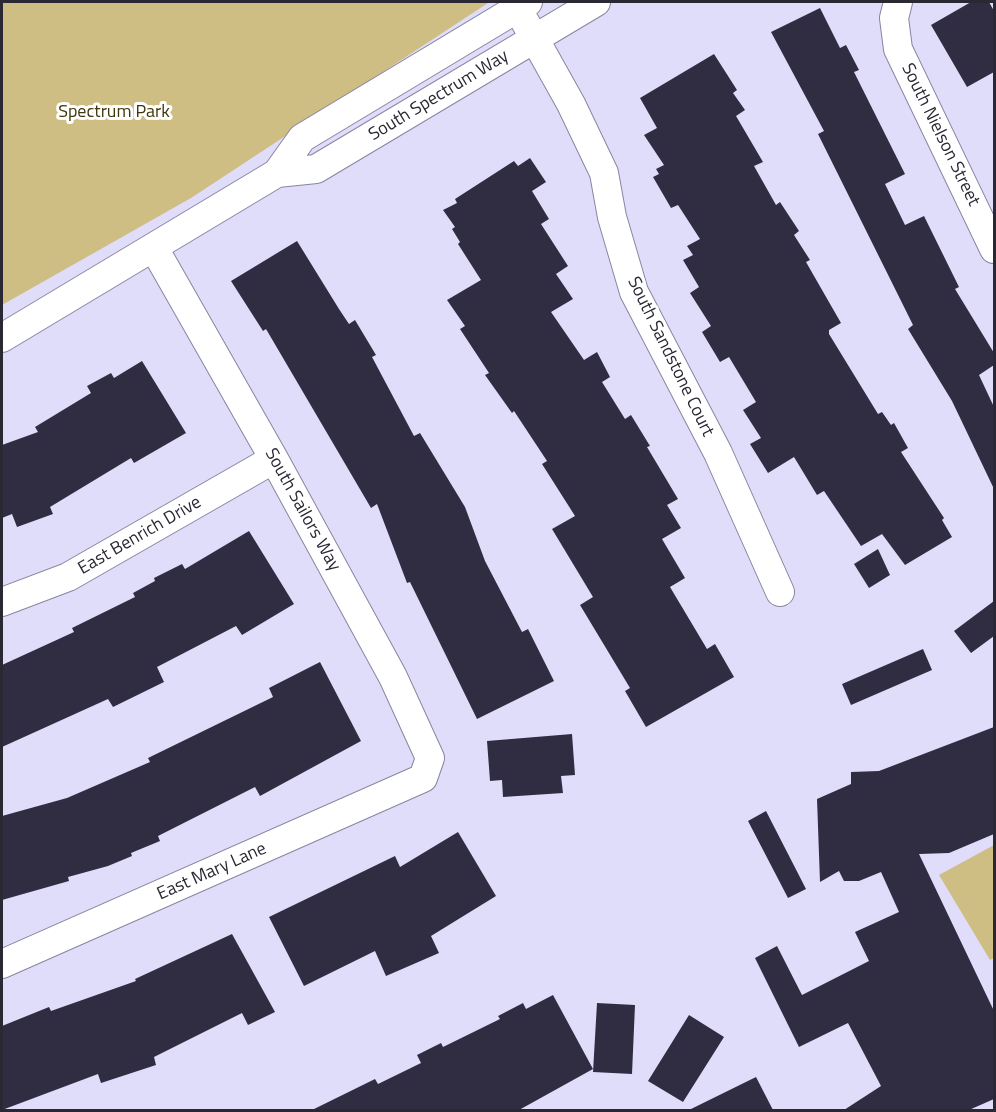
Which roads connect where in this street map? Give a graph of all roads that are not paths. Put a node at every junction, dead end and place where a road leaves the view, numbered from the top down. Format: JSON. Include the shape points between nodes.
{"nodes":[{"id":1,"x":596,"y":2,"type":"edge"},
{"id":2,"x":896,"y":10,"type":"edge"},
{"id":3,"x":524,"y":14,"type":"edge"},
{"id":4,"x":154,"y":248,"type":"junction"},
{"id":5,"x":994,"y":249,"type":"edge"},
{"id":6,"x":2,"y":338,"type":"edge"},
{"id":7,"x":274,"y":459,"type":"junction"},
{"id":8,"x":780,"y":592,"type":"dead end"},
{"id":9,"x":2,"y":602,"type":"edge"},
{"id":10,"x":423,"y":778,"type":"joint"},
{"id":11,"x":2,"y":964,"type":"edge"}],
"edges":[{"from":1,"to":3,"type":"street","name":"South Spectrum Way"},
{"from":2,"to":5,"type":"street","name":"South Nielson Street","via":[[898,49]]},
{"from":3,"to":4,"type":"street","name":"South Spectrum Way","via":[[302,138],[277,173]]},
{"from":3,"to":8,"type":"street","name":"South Sandstone Court","via":[[604,173],[634,292],[718,453]]},
{"from":4,"to":6,"type":"street","name":"South Spectrum Way"},
{"from":4,"to":7,"type":"street","name":"South Sailors Way"},
{"from":7,"to":9,"type":"street","name":"East Benrich Drive","via":[[68,577]]},
{"from":7,"to":10,"type":"street","name":"South Sailors Way","via":[[393,677],[430,758]]},
{"from":10,"to":11,"type":"street","name":"East Mary Lane"}]}
